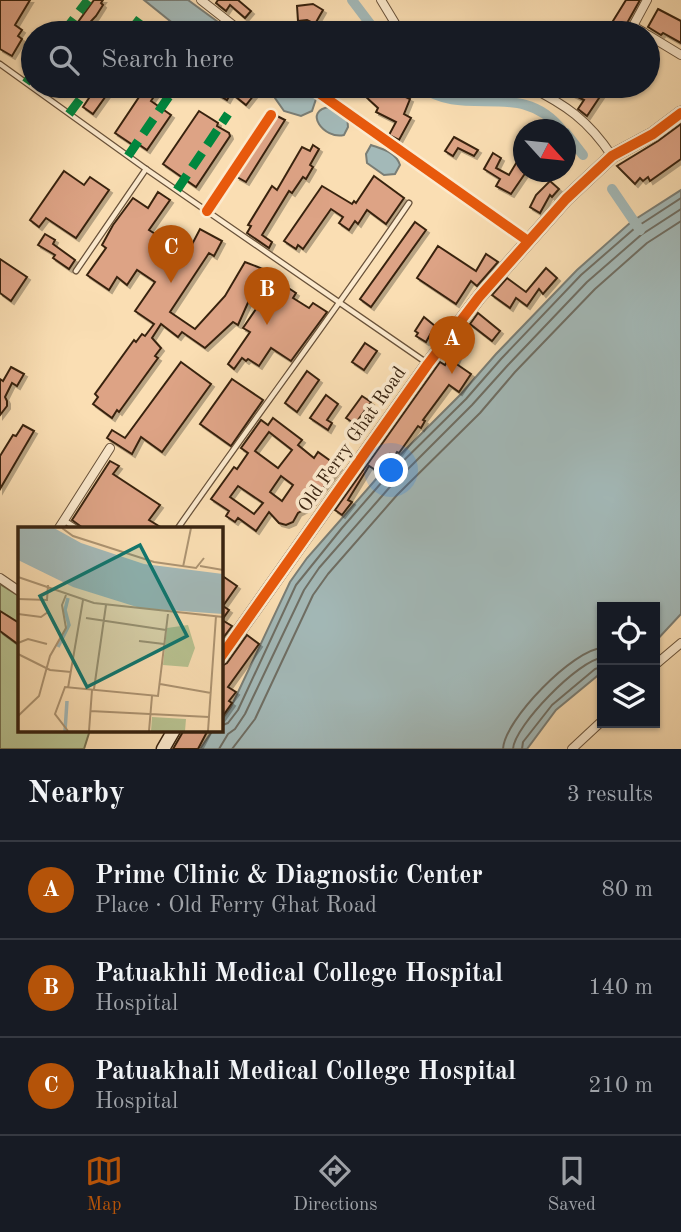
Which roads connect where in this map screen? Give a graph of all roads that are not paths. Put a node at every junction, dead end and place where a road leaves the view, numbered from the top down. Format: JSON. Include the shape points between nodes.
{"nodes":[{"id":1,"x":201,"y":0,"type":"edge"},
{"id":2,"x":381,"y":0,"type":"edge"},
{"id":3,"x":647,"y":0,"type":"edge"},
{"id":4,"x":228,"y":21,"type":"edge"},
{"id":5,"x":394,"y":21,"type":"edge"},
{"id":6,"x":636,"y":21,"type":"edge"},
{"id":7,"x":660,"y":42,"type":"edge"},
{"id":8,"x":681,"y":55,"type":"edge"},
{"id":9,"x":0,"y":64,"type":"edge"},
{"id":10,"x":21,"y":79,"type":"edge"},
{"id":11,"x":47,"y":98,"type":"edge"},
{"id":12,"x":326,"y":98,"type":"edge"},
{"id":13,"x":553,"y":98,"type":"edge"},
{"id":14,"x":681,"y":113,"type":"edge"},
{"id":15,"x":271,"y":115,"type":"dead end"},
{"id":16,"x":612,"y":156,"type":"junction"},
{"id":17,"x":146,"y":169,"type":"junction"},
{"id":18,"x":409,"y":203,"type":"dead end"},
{"id":19,"x":206,"y":211,"type":"junction"},
{"id":20,"x":528,"y":241,"type":"junction"},
{"id":21,"x":76,"y":271,"type":"dead end"},
{"id":22,"x":341,"y":303,"type":"junction"},
{"id":23,"x":428,"y":364,"type":"junction"},
{"id":24,"x":110,"y":448,"type":"dead end"},
{"id":25,"x":62,"y":525,"type":"edge"},
{"id":26,"x":179,"y":527,"type":"edge"},
{"id":27,"x":0,"y":578,"type":"edge"},
{"id":28,"x":18,"y":590,"type":"edge"},
{"id":29,"x":681,"y":643,"type":"edge"},
{"id":30,"x":222,"y":655,"type":"edge"},
{"id":31,"x":660,"y":661,"type":"edge"},
{"id":32,"x":597,"y":726,"type":"edge"},
{"id":33,"x":173,"y":732,"type":"edge"},
{"id":34,"x":163,"y":749,"type":"edge"},
{"id":35,"x":572,"y":749,"type":"edge"}],
"edges":[{"from":1,"to":4,"type":"street"},
{"from":2,"to":5,"type":"street"},
{"from":3,"to":6,"type":"street"},
{"from":7,"to":8,"type":"street"},
{"from":9,"to":10,"type":"lane"},
{"from":11,"to":17,"type":"lane"},
{"from":12,"to":20,"type":"street"},
{"from":13,"to":16,"type":"street","via":[[594,130]]},
{"from":14,"to":16,"type":"street","name":"Old Ferry Ghat Road"},
{"from":15,"to":19,"type":"street"},
{"from":16,"to":20,"type":"street","name":"Old Ferry Ghat Road"},
{"from":17,"to":19,"type":"lane"},
{"from":17,"to":21,"type":"lane"},
{"from":18,"to":22,"type":"lane"},
{"from":19,"to":22,"type":"lane"},
{"from":20,"to":23,"type":"street","name":"Old Ferry Ghat Road"},
{"from":22,"to":23,"type":"lane"},
{"from":22,"to":26,"type":"lane"},
{"from":23,"to":30,"type":"street","name":"Old Ferry Ghat Road"},
{"from":24,"to":25,"type":"street"},
{"from":27,"to":28,"type":"street"},
{"from":29,"to":31,"type":"street"},
{"from":32,"to":35,"type":"street"},
{"from":33,"to":34,"type":"street"}]}
